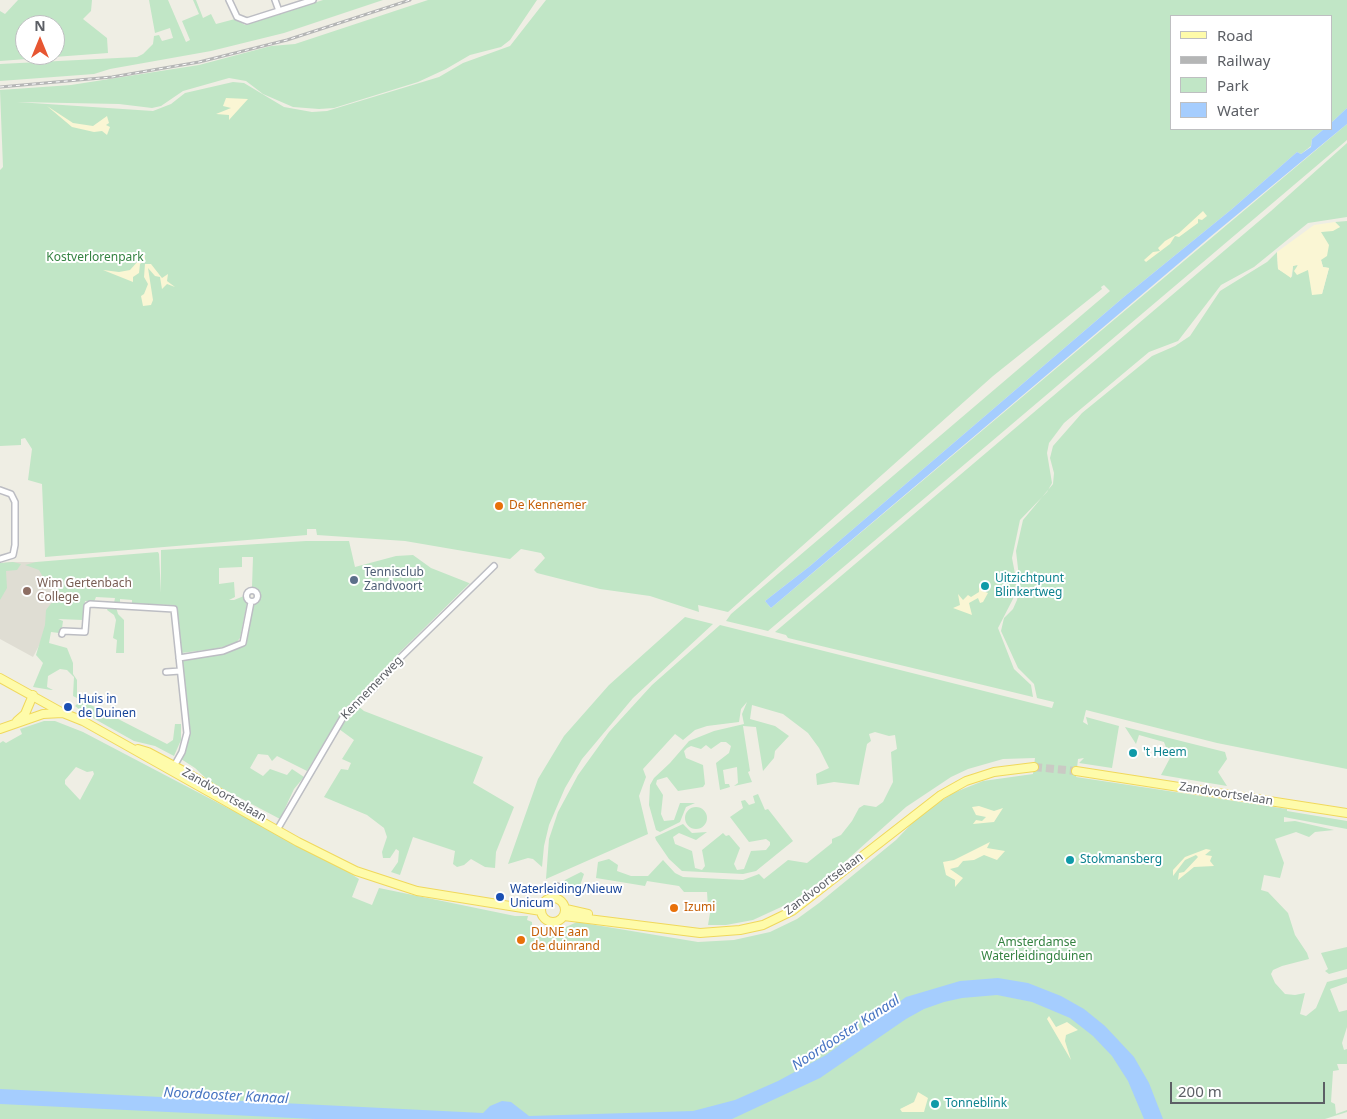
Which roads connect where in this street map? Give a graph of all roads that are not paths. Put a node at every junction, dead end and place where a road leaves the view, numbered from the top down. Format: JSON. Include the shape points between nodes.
{"nodes":[{"id":1,"x":229,"y":0,"type":"edge"},
{"id":2,"x":275,"y":0,"type":"edge"},
{"id":3,"x":312,"y":0,"type":"edge"},
{"id":4,"x":280,"y":11,"type":"junction"},
{"id":5,"x":0,"y":490,"type":"edge"},
{"id":6,"x":0,"y":559,"type":"edge"},
{"id":7,"x":494,"y":566,"type":"dead end"},
{"id":8,"x":251,"y":602,"type":"dead end"},
{"id":9,"x":62,"y":634,"type":"dead end"},
{"id":10,"x":179,"y":658,"type":"junction"},
{"id":11,"x":180,"y":671,"type":"junction"},
{"id":12,"x":166,"y":672,"type":"dead end"},
{"id":13,"x":0,"y":678,"type":"edge"},
{"id":14,"x":33,"y":696,"type":"junction"},
{"id":15,"x":63,"y":713,"type":"junction"},
{"id":16,"x":3,"y":728,"type":"edge"},
{"id":17,"x":1034,"y":766,"type":"tunnel mouth"},
{"id":18,"x":172,"y":769,"type":"junction"},
{"id":19,"x":1076,"y":771,"type":"tunnel mouth"},
{"id":20,"x":1347,"y":813,"type":"edge"},
{"id":21,"x":278,"y":828,"type":"junction"},
{"id":22,"x":557,"y":886,"type":"dead end"},
{"id":23,"x":555,"y":898,"type":"junction"},
{"id":24,"x":541,"y":908,"type":"junction"},
{"id":25,"x":565,"y":912,"type":"junction"}],
"edges":[{"from":1,"to":4,"type":"street","via":[[241,20]]},
{"from":2,"to":4,"type":"street"},
{"from":3,"to":4,"type":"street"},
{"from":5,"to":6,"type":"street","via":[[11,494],[15,502],[15,551],[13,555]]},
{"from":7,"to":21,"type":"street","name":"Kennemerweg","via":[[345,714]]},
{"from":8,"to":10,"type":"street","via":[[243,643],[223,651]]},
{"from":9,"to":10,"type":"street","via":[[63,631],[85,632],[90,604],[174,609]]},
{"from":10,"to":11,"type":"street"},
{"from":11,"to":12,"type":"street"},
{"from":11,"to":18,"type":"street","via":[[186,733],[182,752]]},
{"from":13,"to":14,"type":"main road"},
{"from":14,"to":15,"type":"main road"},
{"from":14,"to":16,"type":"main road","via":[[25,714]]},
{"from":15,"to":16,"type":"main road","via":[[43,714]]},
{"from":15,"to":18,"type":"main road","name":"Zandvoortselaan","via":[[128,746],[148,752]]},
{"from":17,"to":25,"type":"main road","name":"Zandvoortselaan","via":[[994,772],[946,792],[792,911],[763,925],[700,933]]},
{"from":18,"to":21,"type":"main road","name":"Zandvoortselaan"},
{"from":19,"to":20,"type":"main road","name":"Zandvoortselaan"},
{"from":21,"to":24,"type":"main road","name":"Zandvoortselaan","via":[[356,870],[398,886],[490,904]]},
{"from":22,"to":23,"type":"street"},
{"from":23,"to":24,"type":"main road","via":[[548,899]]},
{"from":23,"to":25,"type":"main road","via":[[561,901]]},
{"from":24,"to":25,"type":"main road","via":[[544,918],[550,922],[558,922]]}]}
